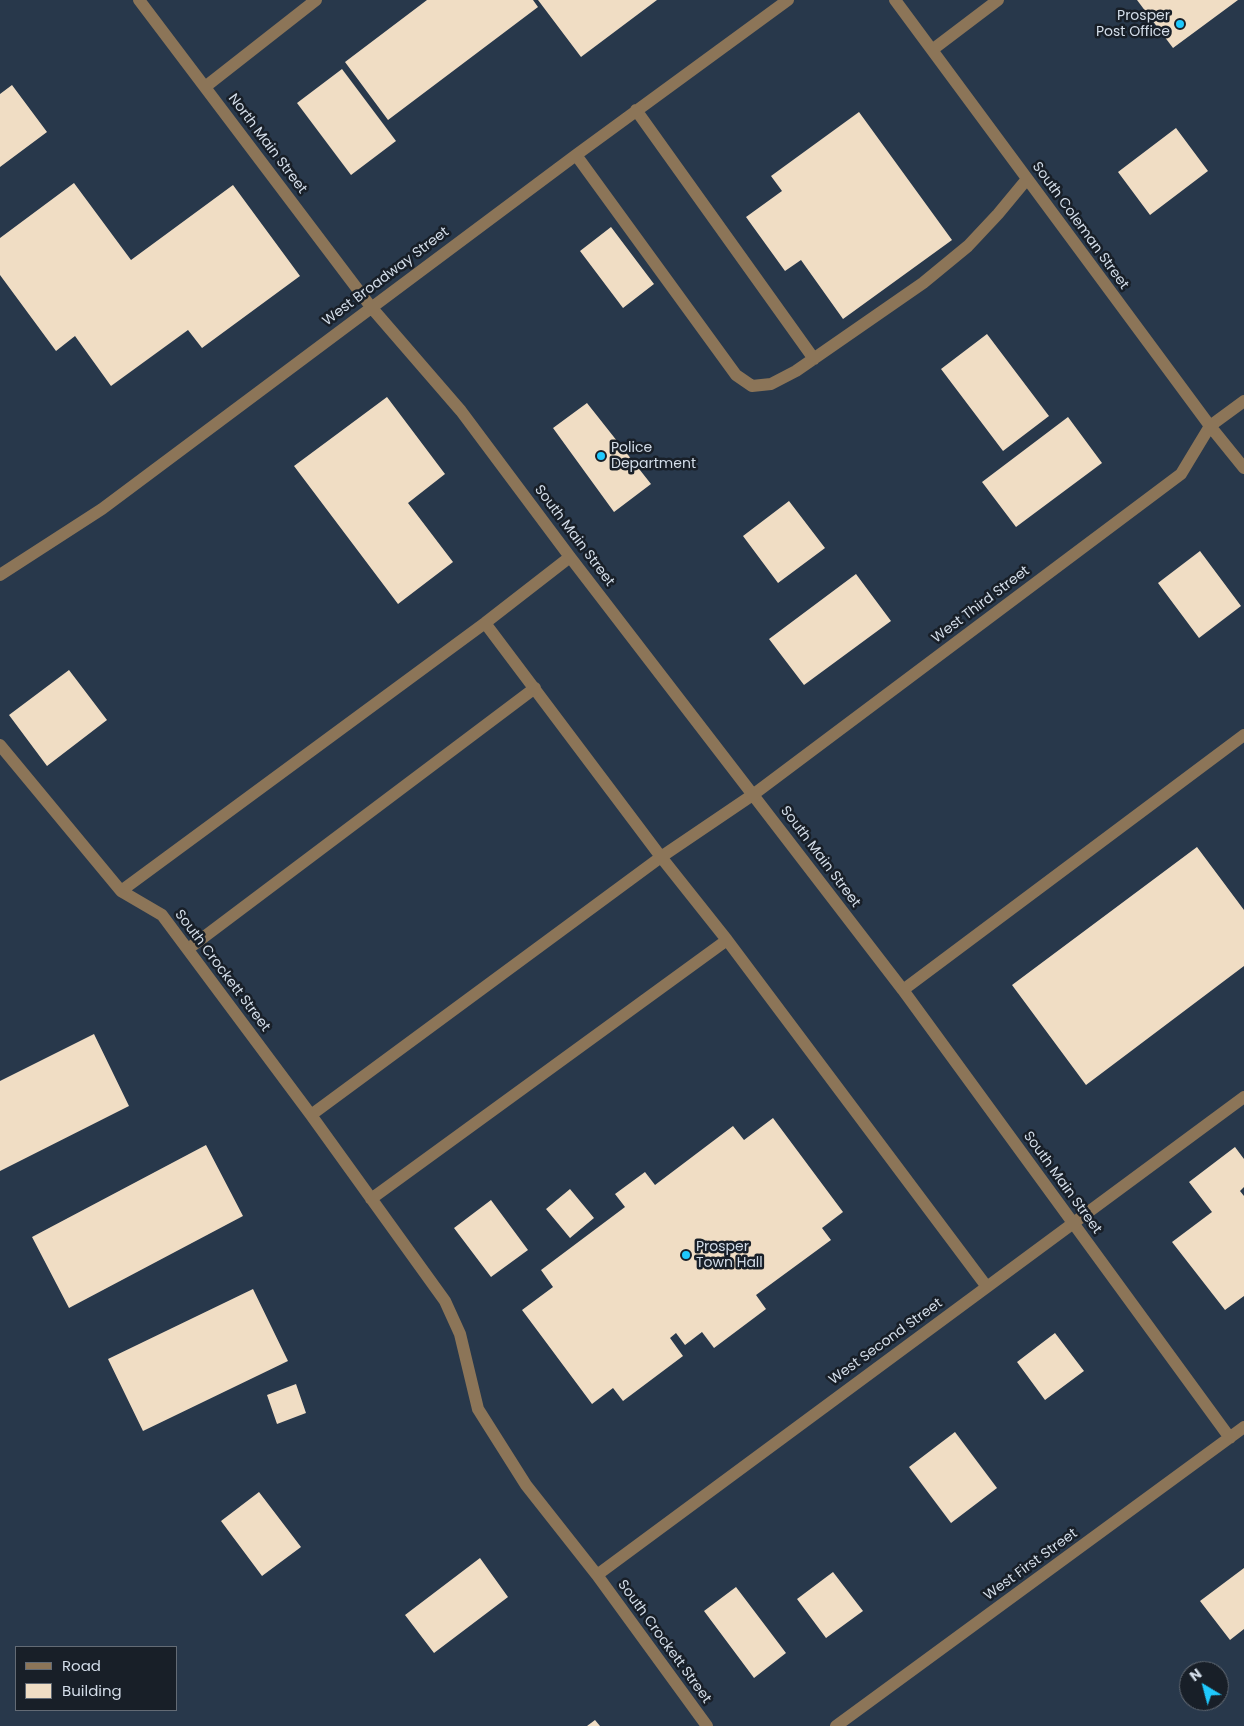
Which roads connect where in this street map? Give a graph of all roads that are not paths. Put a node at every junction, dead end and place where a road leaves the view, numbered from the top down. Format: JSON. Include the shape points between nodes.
{"nodes":[{"id":1,"x":139,"y":0,"type":"edge"},
{"id":2,"x":316,"y":0,"type":"edge"},
{"id":3,"x":788,"y":0,"type":"edge"},
{"id":4,"x":895,"y":0,"type":"edge"},
{"id":5,"x":998,"y":0,"type":"edge"},
{"id":6,"x":932,"y":50,"type":"junction"},
{"id":7,"x":205,"y":87,"type":"junction"},
{"id":8,"x":636,"y":110,"type":"junction"},
{"id":9,"x":576,"y":154,"type":"junction"},
{"id":10,"x":1027,"y":179,"type":"junction"},
{"id":11,"x":371,"y":307,"type":"junction"},
{"id":12,"x":814,"y":359,"type":"junction"},
{"id":13,"x":1244,"y":401,"type":"edge"},
{"id":14,"x":1210,"y":426,"type":"junction"},
{"id":15,"x":1244,"y":468,"type":"edge"},
{"id":16,"x":570,"y":557,"type":"junction"},
{"id":17,"x":0,"y":575,"type":"edge"},
{"id":18,"x":486,"y":623,"type":"junction"},
{"id":19,"x":535,"y":688,"type":"junction"},
{"id":20,"x":1244,"y":736,"type":"edge"},
{"id":21,"x":0,"y":745,"type":"edge"},
{"id":22,"x":754,"y":794,"type":"junction"},
{"id":23,"x":661,"y":857,"type":"junction"},
{"id":24,"x":121,"y":892,"type":"junction"},
{"id":25,"x":727,"y":940,"type":"junction"},
{"id":26,"x":188,"y":949,"type":"junction"},
{"id":27,"x":903,"y":990,"type":"junction"},
{"id":28,"x":1244,"y":1097,"type":"edge"},
{"id":29,"x":311,"y":1115,"type":"junction"},
{"id":30,"x":371,"y":1199,"type":"junction"},
{"id":31,"x":1073,"y":1224,"type":"junction"},
{"id":32,"x":987,"y":1287,"type":"junction"},
{"id":33,"x":1244,"y":1428,"type":"edge"},
{"id":34,"x":1230,"y":1438,"type":"junction"},
{"id":35,"x":597,"y":1575,"type":"junction"},
{"id":36,"x":707,"y":1726,"type":"edge"},
{"id":37,"x":836,"y":1726,"type":"edge"}],
"edges":[{"from":1,"to":7,"type":"street","name":"North Main Street"},
{"from":2,"to":7,"type":"street"},
{"from":3,"to":8,"type":"street","name":"West Broadway Street"},
{"from":4,"to":6,"type":"street","name":"South Coleman Street"},
{"from":5,"to":6,"type":"street"},
{"from":6,"to":10,"type":"street","name":"South Coleman Street"},
{"from":7,"to":11,"type":"street","name":"North Main Street"},
{"from":8,"to":9,"type":"street","name":"West Broadway Street"},
{"from":8,"to":12,"type":"street"},
{"from":9,"to":11,"type":"street","name":"West Broadway Street"},
{"from":9,"to":12,"type":"street","via":[[736,375],[752,386],[771,384]]},
{"from":10,"to":12,"type":"street","via":[[968,246],[923,284]]},
{"from":10,"to":14,"type":"street","name":"South Coleman Street"},
{"from":11,"to":16,"type":"street","name":"South Main Street","via":[[461,411]]},
{"from":11,"to":17,"type":"street","name":"West Broadway Street","via":[[102,509]]},
{"from":13,"to":14,"type":"street"},
{"from":14,"to":15,"type":"street","name":"South Coleman Street"},
{"from":14,"to":22,"type":"street","name":"West Third Street","via":[[1181,474]]},
{"from":16,"to":18,"type":"street"},
{"from":16,"to":22,"type":"street","name":"South Main Street"},
{"from":18,"to":19,"type":"street"},
{"from":18,"to":24,"type":"street"},
{"from":19,"to":23,"type":"street"},
{"from":19,"to":26,"type":"street"},
{"from":20,"to":27,"type":"street"},
{"from":21,"to":24,"type":"street","name":"South Crockett Street"},
{"from":22,"to":23,"type":"street","name":"West Third Street"},
{"from":22,"to":27,"type":"street","name":"South Main Street"},
{"from":23,"to":25,"type":"street"},
{"from":23,"to":29,"type":"street","name":"West Third Street"},
{"from":24,"to":26,"type":"street","name":"South Crockett Street","via":[[162,914]]},
{"from":25,"to":30,"type":"street"},
{"from":25,"to":32,"type":"street"},
{"from":26,"to":29,"type":"street","name":"South Crockett Street"},
{"from":27,"to":31,"type":"street","name":"South Main Street"},
{"from":28,"to":31,"type":"street","name":"West Second Street"},
{"from":29,"to":30,"type":"street","name":"South Crockett Street"},
{"from":30,"to":35,"type":"street","name":"South Crockett Street","via":[[446,1301],[460,1334],[478,1409],[526,1485]]},
{"from":31,"to":32,"type":"street","name":"West Second Street"},
{"from":31,"to":34,"type":"street","name":"South Main Street"},
{"from":32,"to":35,"type":"street","name":"West Second Street"},
{"from":33,"to":34,"type":"street","name":"West First Street"},
{"from":34,"to":37,"type":"street","name":"West First Street"},
{"from":35,"to":36,"type":"street","name":"South Crockett Street"}]}
